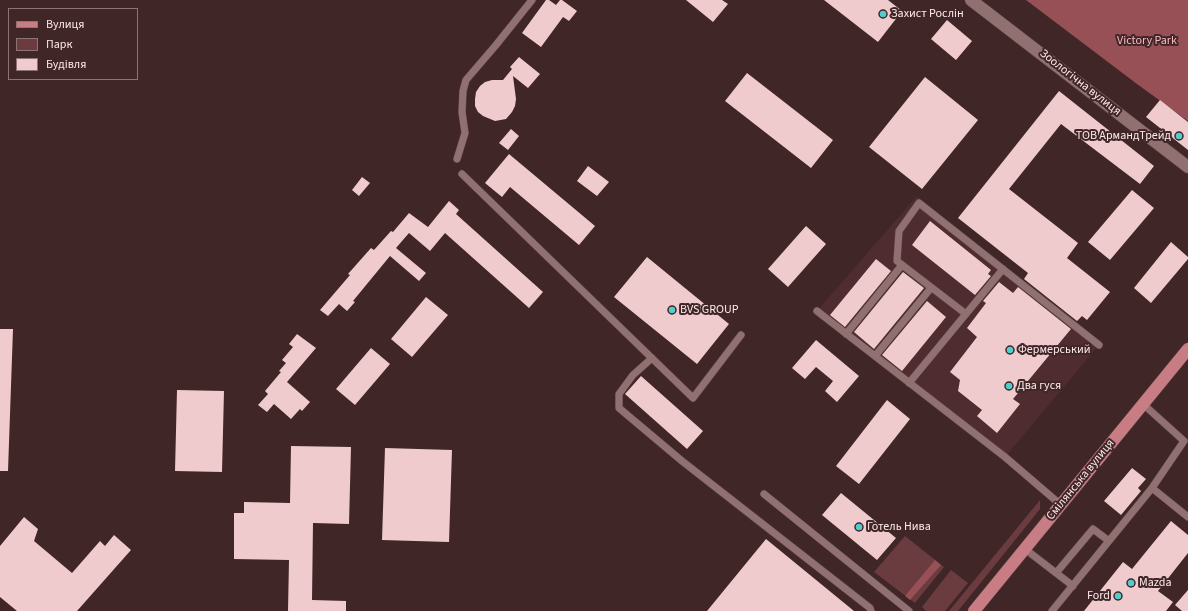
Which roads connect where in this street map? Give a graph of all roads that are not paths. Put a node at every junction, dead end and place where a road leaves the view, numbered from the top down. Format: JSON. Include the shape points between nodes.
{"nodes":[{"id":1,"x":532,"y":0,"type":"edge"},
{"id":2,"x":972,"y":0,"type":"edge"},
{"id":3,"x":457,"y":159,"type":"dead end"},
{"id":4,"x":1188,"y":167,"type":"edge"},
{"id":5,"x":462,"y":174,"type":"dead end"},
{"id":6,"x":902,"y":265,"type":"junction"},
{"id":7,"x":1003,"y":269,"type":"junction"},
{"id":8,"x":931,"y":288,"type":"junction"},
{"id":9,"x":817,"y":311,"type":"dead end"},
{"id":10,"x":966,"y":314,"type":"junction"},
{"id":11,"x":846,"y":334,"type":"junction"},
{"id":12,"x":741,"y":335,"type":"dead end"},
{"id":13,"x":1099,"y":345,"type":"dead end"},
{"id":14,"x":1188,"y":349,"type":"edge"},
{"id":15,"x":875,"y":356,"type":"junction"},
{"id":16,"x":652,"y":358,"type":"junction"},
{"id":17,"x":909,"y":383,"type":"junction"},
{"id":18,"x":1143,"y":404,"type":"junction"},
{"id":19,"x":1186,"y":439,"type":"edge"},
{"id":20,"x":1152,"y":488,"type":"junction"},
{"id":21,"x":764,"y":494,"type":"dead end"},
{"id":22,"x":1061,"y":505,"type":"junction"},
{"id":23,"x":1188,"y":517,"type":"edge"},
{"id":24,"x":1109,"y":541,"type":"junction"},
{"id":25,"x":1026,"y":549,"type":"junction"},
{"id":26,"x":1056,"y":573,"type":"junction"},
{"id":27,"x":1073,"y":586,"type":"junction"},
{"id":28,"x":871,"y":611,"type":"edge"},
{"id":29,"x":909,"y":611,"type":"edge"},
{"id":30,"x":974,"y":611,"type":"edge"},
{"id":31,"x":1052,"y":611,"type":"edge"}],
"edges":[{"from":1,"to":3,"type":"lane","via":[[466,80],[462,112],[465,133]]},
{"from":2,"to":4,"type":"street","name":"Зоологічна вулиця"},
{"from":5,"to":16,"type":"lane"},
{"from":6,"to":7,"type":"lane","via":[[897,261],[899,231],[919,203]]},
{"from":6,"to":8,"type":"lane"},
{"from":6,"to":11,"type":"lane"},
{"from":7,"to":10,"type":"lane"},
{"from":7,"to":13,"type":"lane"},
{"from":8,"to":10,"type":"lane"},
{"from":8,"to":15,"type":"lane"},
{"from":9,"to":11,"type":"lane"},
{"from":10,"to":17,"type":"lane"},
{"from":11,"to":15,"type":"lane"},
{"from":12,"to":16,"type":"lane","via":[[693,398]]},
{"from":14,"to":18,"type":"main road","name":"Смілянська вулиця"},
{"from":15,"to":17,"type":"lane"},
{"from":16,"to":28,"type":"lane","via":[[633,375],[619,394],[619,408]]},
{"from":17,"to":22,"type":"lane","via":[[1005,457]]},
{"from":18,"to":19,"type":"lane"},
{"from":18,"to":22,"type":"main road","name":"Смілянська вулиця"},
{"from":19,"to":20,"type":"lane"},
{"from":20,"to":23,"type":"lane"},
{"from":20,"to":24,"type":"lane"},
{"from":21,"to":29,"type":"lane"},
{"from":22,"to":25,"type":"main road","name":"Смілянська вулиця"},
{"from":24,"to":26,"type":"lane","via":[[1093,529]]},
{"from":24,"to":27,"type":"lane"},
{"from":25,"to":26,"type":"lane"},
{"from":25,"to":30,"type":"main road","name":"Смілянська вулиця"},
{"from":26,"to":27,"type":"lane"},
{"from":27,"to":31,"type":"lane"}]}
